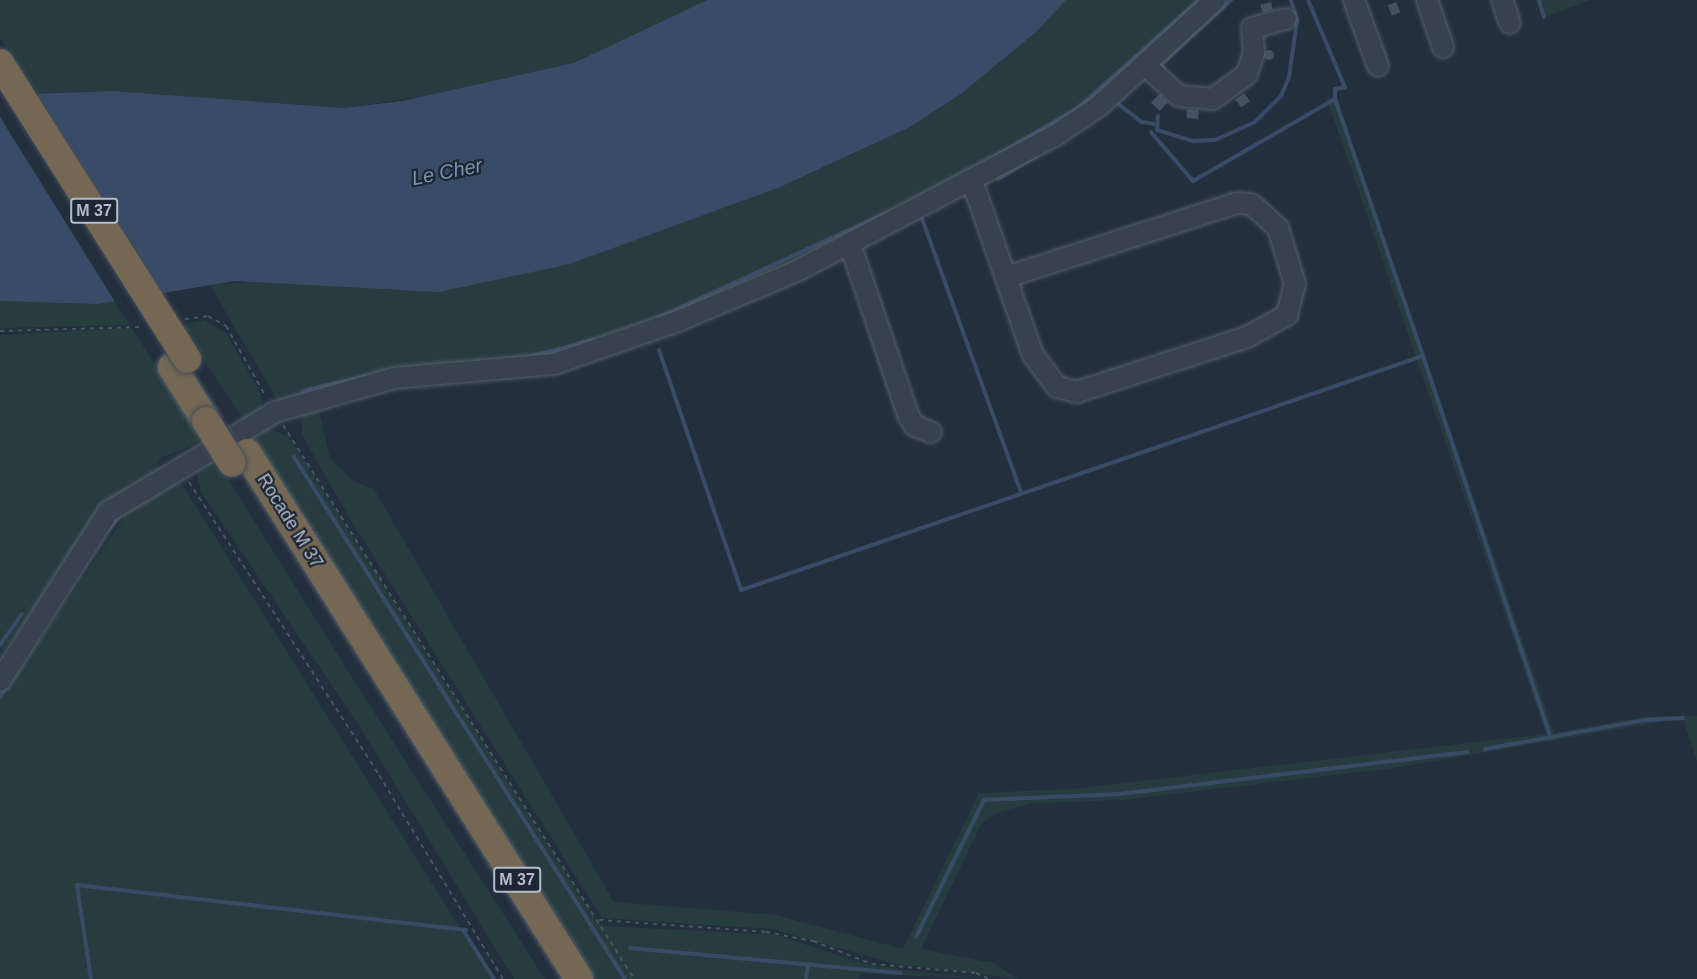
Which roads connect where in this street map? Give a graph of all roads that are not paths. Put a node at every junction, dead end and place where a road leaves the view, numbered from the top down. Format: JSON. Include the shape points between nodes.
{"nodes":[{"id":1,"x":1215,"y":0,"type":"edge"},
{"id":2,"x":1354,"y":0,"type":"edge"},
{"id":3,"x":1427,"y":0,"type":"edge"},
{"id":4,"x":1502,"y":0,"type":"edge"},
{"id":5,"x":1286,"y":19,"type":"dead end"},
{"id":6,"x":1510,"y":23,"type":"dead end"},
{"id":7,"x":1443,"y":46,"type":"dead end"},
{"id":8,"x":0,"y":63,"type":"edge"},
{"id":9,"x":1144,"y":64,"type":"junction"},
{"id":10,"x":1378,"y":66,"type":"dead end"},
{"id":11,"x":0,"y":96,"type":"edge"},
{"id":12,"x":972,"y":181,"type":"junction"},
{"id":13,"x":850,"y":244,"type":"junction"},
{"id":14,"x":1008,"y":277,"type":"junction"},
{"id":15,"x":180,"y":363,"type":"junction"},
{"id":16,"x":931,"y":432,"type":"dead end"},
{"id":17,"x":0,"y":681,"type":"edge"},
{"id":18,"x":447,"y":785,"type":"junction"},
{"id":19,"x":558,"y":979,"type":"edge"},
{"id":20,"x":579,"y":979,"type":"edge"}],
"edges":[{"from":1,"to":9,"type":"street"},
{"from":2,"to":10,"type":"street"},
{"from":3,"to":7,"type":"street"},
{"from":4,"to":6,"type":"street"},
{"from":5,"to":9,"type":"street","via":[[1252,28],[1254,52],[1247,74],[1213,99],[1179,96]]},
{"from":8,"to":15,"type":"highway","name":"Rocade M 37","number":"M 37","bridge":true},
{"from":9,"to":12,"type":"street","via":[[1081,119]]},
{"from":11,"to":15,"type":"highway","name":"Rocade M 37","number":"M 37"},
{"from":12,"to":13,"type":"street"},
{"from":12,"to":14,"type":"street"},
{"from":13,"to":16,"type":"street","via":[[909,417],[915,426]]},
{"from":13,"to":17,"type":"street","via":[[678,321],[554,364],[394,378],[275,412],[108,512]]},
{"from":14,"to":14,"type":"street","via":[[1043,375],[1057,387],[1077,392],[1269,327],[1287,315],[1295,284],[1278,228],[1251,204],[1237,202]]},
{"from":15,"to":18,"type":"highway","name":"Rocade M 37","number":"M 37"},
{"from":18,"to":19,"type":"highway","name":"Rocade M 37","number":"M 37"},
{"from":18,"to":20,"type":"highway","name":"Rocade M 37","number":"M 37"}]}
